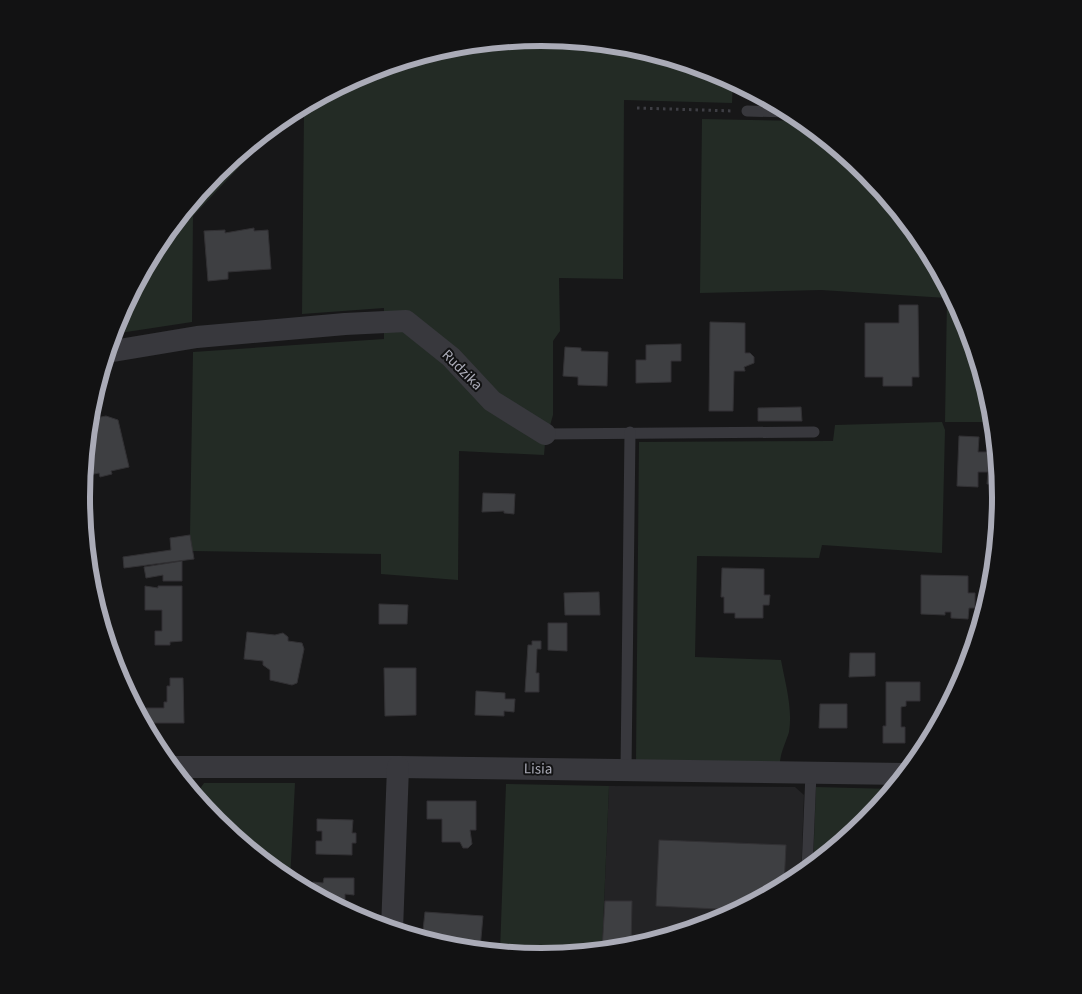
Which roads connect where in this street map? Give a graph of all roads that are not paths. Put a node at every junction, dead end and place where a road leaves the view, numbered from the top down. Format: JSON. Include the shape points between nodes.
{"nodes":[{"id":1,"x":746,"y":111,"type":"road end"},
{"id":2,"x":774,"y":112,"type":"edge"},
{"id":3,"x":115,"y":351,"type":"edge"},
{"id":4,"x":630,"y":432,"type":"junction"},
{"id":5,"x":814,"y":432,"type":"dead end"},
{"id":6,"x":545,"y":434,"type":"joint"},
{"id":7,"x":180,"y":767,"type":"edge"},
{"id":8,"x":398,"y":767,"type":"junction"},
{"id":9,"x":626,"y":771,"type":"junction"},
{"id":10,"x":811,"y":773,"type":"junction"},
{"id":11,"x":897,"y":774,"type":"edge"},
{"id":12,"x":807,"y":860,"type":"edge"},
{"id":13,"x":392,"y":922,"type":"edge"}],
"edges":[{"from":1,"to":2,"type":"lane"},
{"from":3,"to":6,"type":"street","name":"Rudzika","via":[[197,337],[406,321],[451,357],[492,401]]},
{"from":4,"to":5,"type":"lane","name":"Rudzika"},
{"from":4,"to":6,"type":"lane","name":"Rudzika"},
{"from":4,"to":9,"type":"lane"},
{"from":7,"to":8,"type":"street","name":"Lisia"},
{"from":8,"to":9,"type":"street","name":"Lisia"},
{"from":8,"to":13,"type":"street"},
{"from":9,"to":10,"type":"street","name":"Lisia"},
{"from":10,"to":11,"type":"street","name":"Lisia"},
{"from":10,"to":12,"type":"lane"}]}
